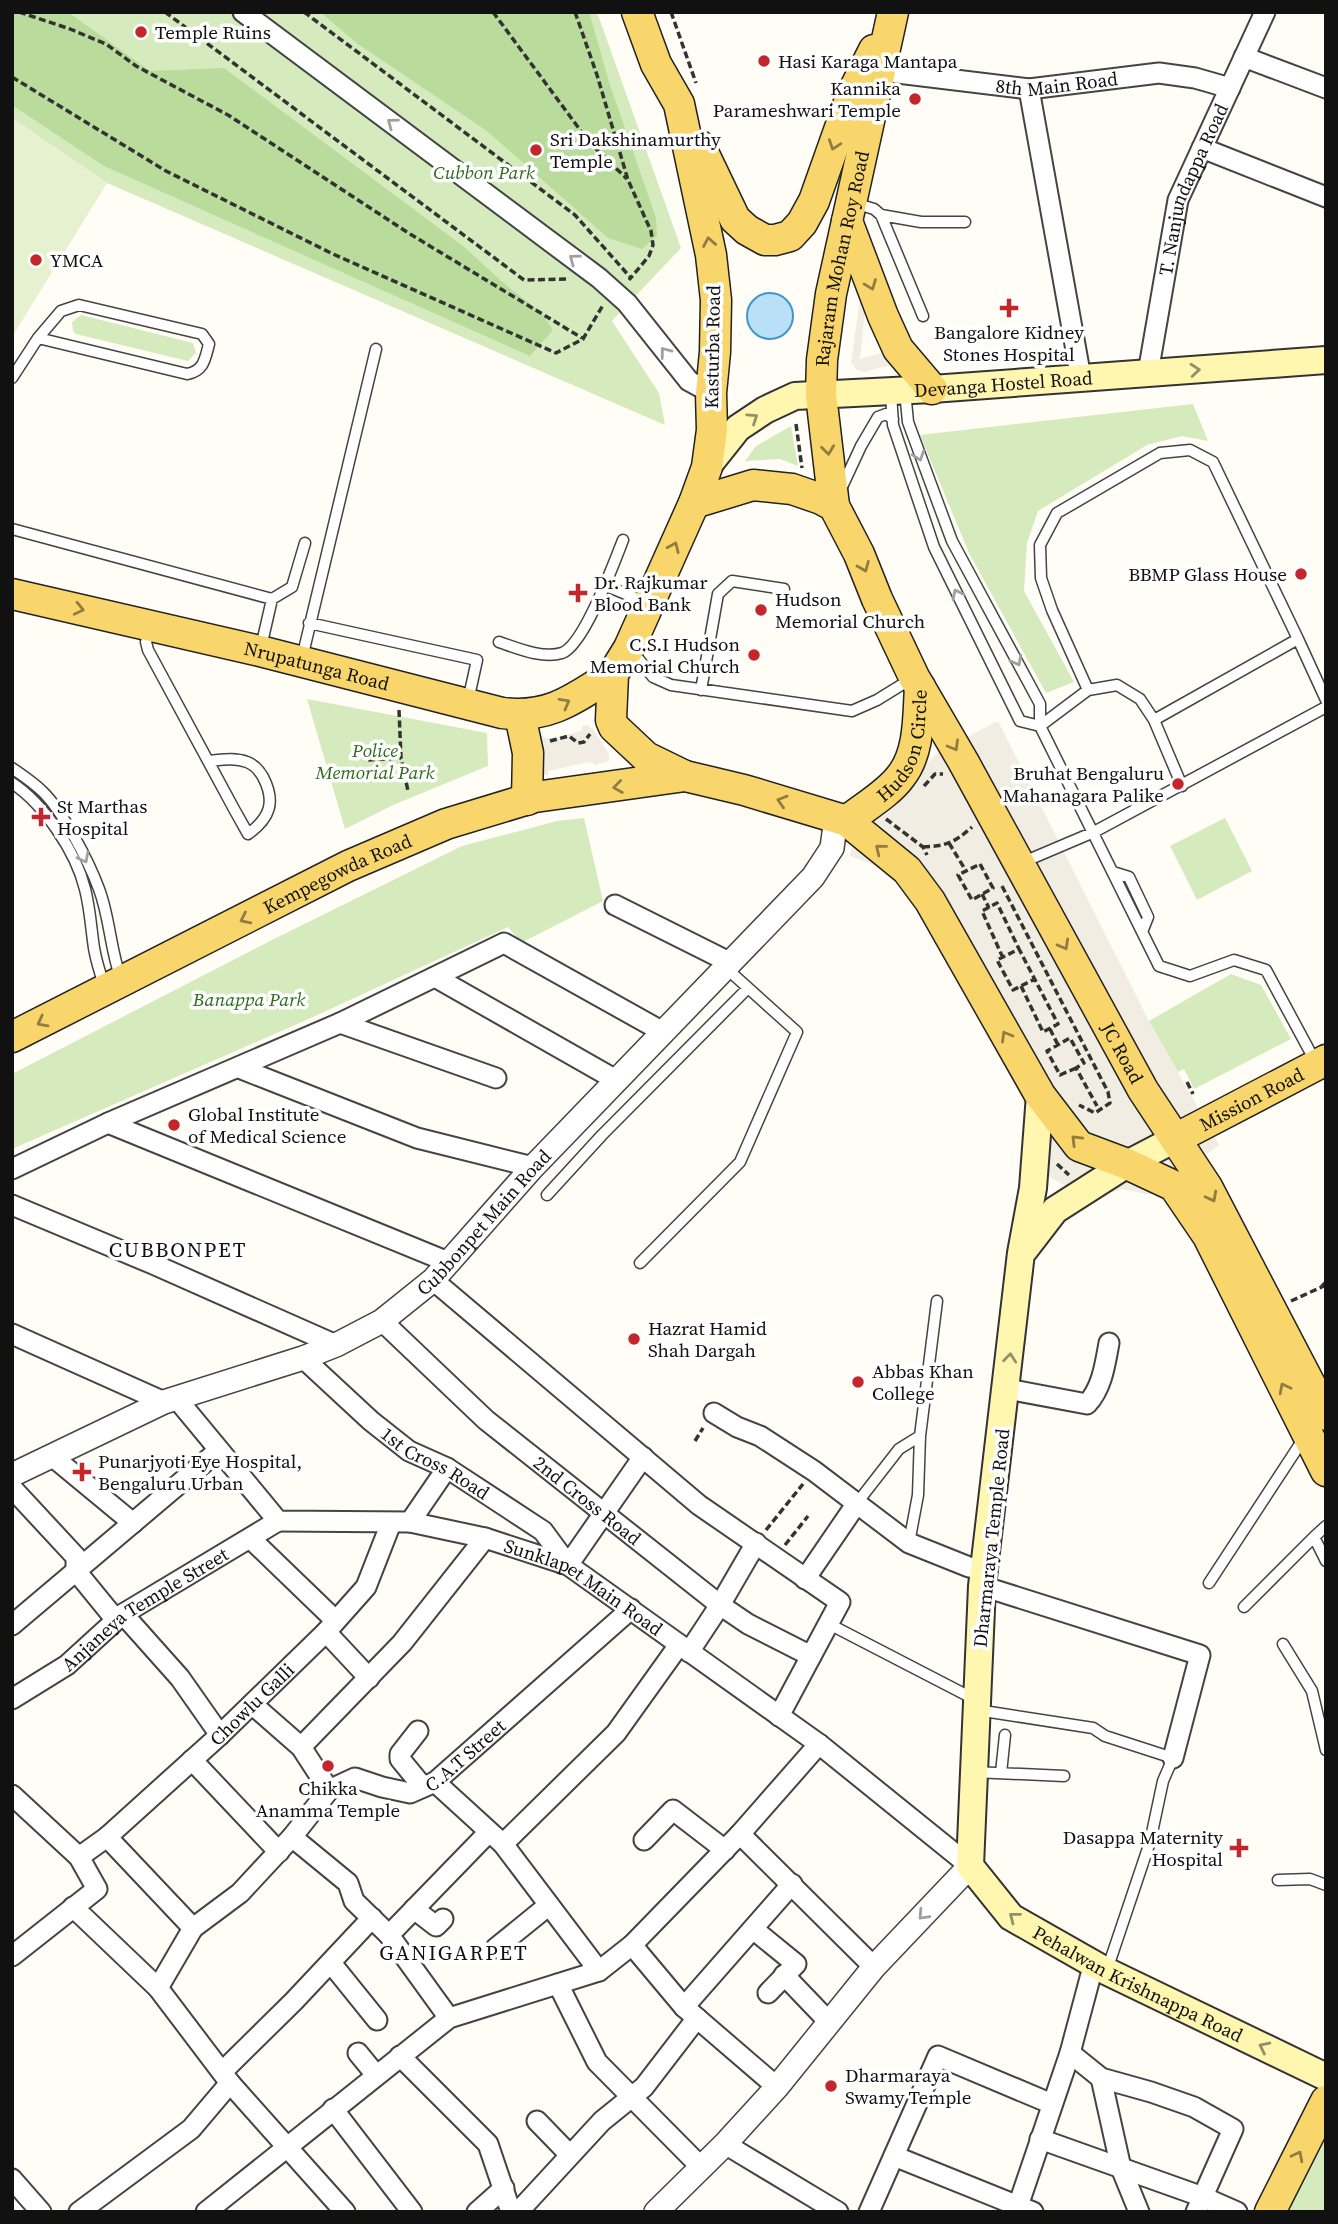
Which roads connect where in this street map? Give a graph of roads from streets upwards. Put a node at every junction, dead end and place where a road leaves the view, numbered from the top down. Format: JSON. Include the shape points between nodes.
{"nodes":[{"id":1,"x":243,"y":12,"type":"edge"},
{"id":2,"x":637,"y":12,"type":"edge"},
{"id":3,"x":1265,"y":12,"type":"edge"},
{"id":4,"x":892,"y":14,"type":"edge"},
{"id":5,"x":1244,"y":57,"type":"junction"},
{"id":6,"x":881,"y":71,"type":"junction"},
{"id":7,"x":1230,"y":88,"type":"junction"},
{"id":8,"x":1326,"y":88,"type":"edge"},
{"id":9,"x":1029,"y":89,"type":"junction"},
{"id":10,"x":687,"y":94,"type":"junction"},
{"id":11,"x":1202,"y":148,"type":"junction"},
{"id":12,"x":1326,"y":197,"type":"edge"},
{"id":13,"x":849,"y":212,"type":"junction"},
{"id":14,"x":1326,"y":360,"type":"edge"},
{"id":15,"x":1150,"y":373,"type":"junction"},
{"id":16,"x":1081,"y":378,"type":"junction"},
{"id":17,"x":909,"y":390,"type":"junction"},
{"id":18,"x":710,"y":393,"type":"junction"},
{"id":19,"x":821,"y":394,"type":"junction"},
{"id":20,"x":707,"y":467,"type":"junction"},
{"id":21,"x":694,"y":503,"type":"junction"},
{"id":22,"x":834,"y":506,"type":"junction"},
{"id":23,"x":12,"y":593,"type":"edge"},
{"id":24,"x":614,"y":674,"type":"junction"},
{"id":25,"x":917,"y":682,"type":"junction"},
{"id":26,"x":520,"y":715,"type":"junction"},
{"id":27,"x":685,"y":776,"type":"junction"},
{"id":28,"x":527,"y":800,"type":"junction"},
{"id":29,"x":841,"y":819,"type":"junction"},
{"id":30,"x":615,"y":905,"type":"dead end"},
{"id":31,"x":728,"y":966,"type":"junction"},
{"id":32,"x":435,"y":977,"type":"junction"},
{"id":33,"x":340,"y":1023,"type":"junction"},
{"id":34,"x":663,"y":1032,"type":"junction"},
{"id":35,"x":12,"y":1037,"type":"edge"},
{"id":36,"x":1322,"y":1062,"type":"edge"},
{"id":37,"x":239,"y":1068,"type":"junction"},
{"id":38,"x":496,"y":1078,"type":"dead end"},
{"id":39,"x":616,"y":1080,"type":"junction"},
{"id":40,"x":1040,"y":1095,"type":"junction"},
{"id":41,"x":108,"y":1123,"type":"junction"},
{"id":42,"x":1177,"y":1138,"type":"junction"},
{"id":43,"x":1127,"y":1164,"type":"junction"},
{"id":44,"x":533,"y":1167,"type":"junction"},
{"id":45,"x":12,"y":1168,"type":"edge"},
{"id":46,"x":12,"y":1205,"type":"edge"},
{"id":47,"x":1021,"y":1253,"type":"junction"},
{"id":48,"x":440,"y":1271,"type":"junction"},
{"id":49,"x":382,"y":1321,"type":"junction"},
{"id":50,"x":12,"y":1334,"type":"edge"},
{"id":51,"x":1110,"y":1343,"type":"dead end"},
{"id":52,"x":336,"y":1345,"type":"junction"},
{"id":53,"x":303,"y":1359,"type":"junction"},
{"id":54,"x":1007,"y":1389,"type":"junction"},
{"id":55,"x":171,"y":1400,"type":"junction"},
{"id":56,"x":714,"y":1413,"type":"dead end"},
{"id":57,"x":1317,"y":1424,"type":"edge"},
{"id":58,"x":218,"y":1451,"type":"junction"},
{"id":59,"x":53,"y":1457,"type":"junction"},
{"id":60,"x":643,"y":1457,"type":"junction"},
{"id":61,"x":447,"y":1468,"type":"junction"},
{"id":62,"x":1326,"y":1471,"type":"edge"},
{"id":63,"x":12,"y":1474,"type":"edge"},
{"id":64,"x":12,"y":1488,"type":"edge"},
{"id":65,"x":857,"y":1503,"type":"junction"},
{"id":66,"x":604,"y":1514,"type":"junction"},
{"id":67,"x":278,"y":1521,"type":"junction"},
{"id":68,"x":133,"y":1523,"type":"junction"},
{"id":69,"x":400,"y":1523,"type":"junction"},
{"id":70,"x":485,"y":1538,"type":"junction"},
{"id":71,"x":251,"y":1539,"type":"junction"},
{"id":72,"x":756,"y":1543,"type":"junction"},
{"id":73,"x":568,"y":1565,"type":"junction"},
{"id":74,"x":76,"y":1571,"type":"junction"},
{"id":75,"x":983,"y":1578,"type":"junction"},
{"id":76,"x":805,"y":1579,"type":"junction"},
{"id":77,"x":720,"y":1605,"type":"junction"},
{"id":78,"x":631,"y":1609,"type":"junction"},
{"id":79,"x":120,"y":1617,"type":"junction"},
{"id":80,"x":12,"y":1625,"type":"edge"},
{"id":81,"x":331,"y":1626,"type":"junction"},
{"id":82,"x":684,"y":1649,"type":"junction"},
{"id":83,"x":811,"y":1656,"type":"junction"},
{"id":84,"x":369,"y":1678,"type":"junction"},
{"id":85,"x":12,"y":1699,"type":"edge"},
{"id":86,"x":253,"y":1705,"type":"junction"},
{"id":87,"x":779,"y":1716,"type":"junction"},
{"id":88,"x":418,"y":1731,"type":"dead end"},
{"id":89,"x":220,"y":1735,"type":"junction"},
{"id":90,"x":819,"y":1744,"type":"junction"},
{"id":91,"x":302,"y":1747,"type":"junction"},
{"id":92,"x":1173,"y":1758,"type":"road end"},
{"id":93,"x":192,"y":1760,"type":"junction"},
{"id":94,"x":429,"y":1785,"type":"junction"},
{"id":95,"x":329,"y":1790,"type":"junction"},
{"id":96,"x":13,"y":1798,"type":"edge"},
{"id":97,"x":740,"y":1834,"type":"junction"},
{"id":98,"x":107,"y":1837,"type":"junction"},
{"id":99,"x":496,"y":1838,"type":"junction"},
{"id":100,"x":644,"y":1840,"type":"dead end"},
{"id":101,"x":286,"y":1844,"type":"junction"},
{"id":102,"x":725,"y":1850,"type":"junction"},
{"id":103,"x":79,"y":1857,"type":"junction"},
{"id":104,"x":970,"y":1866,"type":"junction"},
{"id":105,"x":792,"y":1884,"type":"junction"},
{"id":106,"x":549,"y":1905,"type":"junction"},
{"id":107,"x":73,"y":1907,"type":"junction"},
{"id":108,"x":414,"y":1909,"type":"junction"},
{"id":109,"x":372,"y":1918,"type":"junction"},
{"id":110,"x":443,"y":1919,"type":"dead end"},
{"id":111,"x":193,"y":1928,"type":"junction"},
{"id":112,"x":753,"y":1929,"type":"junction"},
{"id":113,"x":389,"y":1935,"type":"junction"},
{"id":114,"x":632,"y":1945,"type":"junction"},
{"id":115,"x":496,"y":1948,"type":"dead end"},
{"id":116,"x":12,"y":1956,"type":"edge"},
{"id":117,"x":331,"y":1963,"type":"junction"},
{"id":118,"x":874,"y":1967,"type":"junction"},
{"id":119,"x":1100,"y":1967,"type":"junction"},
{"id":120,"x":599,"y":1971,"type":"junction"},
{"id":121,"x":785,"y":1975,"type":"junction"},
{"id":122,"x":558,"y":1984,"type":"junction"},
{"id":123,"x":158,"y":1987,"type":"junction"},
{"id":124,"x":768,"y":1993,"type":"dead end"},
{"id":125,"x":691,"y":2013,"type":"junction"},
{"id":126,"x":449,"y":2018,"type":"junction"},
{"id":127,"x":377,"y":2020,"type":"dead end"},
{"id":128,"x":830,"y":2022,"type":"junction"},
{"id":129,"x":358,"y":2053,"type":"dead end"},
{"id":130,"x":1070,"y":2053,"type":"junction"},
{"id":131,"x":400,"y":2056,"type":"junction"},
{"id":132,"x":376,"y":2075,"type":"junction"},
{"id":133,"x":1326,"y":2077,"type":"edge"},
{"id":134,"x":226,"y":2078,"type":"junction"},
{"id":135,"x":1101,"y":2078,"type":"junction"},
{"id":136,"x":777,"y":2087,"type":"junction"},
{"id":137,"x":632,"y":2097,"type":"junction"},
{"id":138,"x":1052,"y":2104,"type":"junction"},
{"id":139,"x":1324,"y":2107,"type":"edge"},
{"id":140,"x":333,"y":2109,"type":"junction"},
{"id":141,"x":537,"y":2121,"type":"dead end"},
{"id":142,"x":1040,"y":2139,"type":"junction"},
{"id":143,"x":725,"y":2144,"type":"junction"},
{"id":144,"x":286,"y":2147,"type":"junction"},
{"id":145,"x":570,"y":2155,"type":"junction"},
{"id":146,"x":894,"y":2155,"type":"junction"},
{"id":147,"x":701,"y":2166,"type":"junction"},
{"id":148,"x":1121,"y":2168,"type":"junction"},
{"id":149,"x":14,"y":2185,"type":"edge"},
{"id":150,"x":503,"y":2188,"type":"junction"},
{"id":151,"x":1199,"y":2204,"type":"edge"},
{"id":152,"x":1022,"y":2210,"type":"edge"},
{"id":153,"x":41,"y":2212,"type":"edge"},
{"id":154,"x":79,"y":2212,"type":"edge"},
{"id":155,"x":206,"y":2212,"type":"edge"},
{"id":156,"x":345,"y":2212,"type":"edge"},
{"id":157,"x":412,"y":2212,"type":"edge"},
{"id":158,"x":477,"y":2212,"type":"edge"},
{"id":159,"x":511,"y":2212,"type":"edge"},
{"id":160,"x":518,"y":2212,"type":"edge"},
{"id":161,"x":656,"y":2212,"type":"edge"},
{"id":162,"x":838,"y":2212,"type":"edge"},
{"id":163,"x":869,"y":2212,"type":"edge"},
{"id":164,"x":1139,"y":2212,"type":"edge"},
{"id":165,"x":1237,"y":2212,"type":"edge"},
{"id":166,"x":1270,"y":2212,"type":"edge"}],
"edges":[{"from":18,"to":1,"type":"street","one_way":true,"via":[[689,381],[627,303],[599,278]]},
{"from":2,"to":10,"type":"main road","name":"Kasturba Road","via":[[656,64]]},
{"from":3,"to":5,"type":"street","name":"T. Nanjundappa Road"},
{"from":4,"to":6,"type":"main road","name":"Rajaram Mohan Roy Road"},
{"from":4,"to":10,"type":"main road","one_way":true,"via":[[852,94],[814,201],[790,236],[765,240],[735,219]]},
{"from":5,"to":7,"type":"street","name":"T. Nanjundappa Road"},
{"from":5,"to":8,"type":"street"},
{"from":6,"to":9,"type":"street","name":"8th Main Road"},
{"from":6,"to":13,"type":"main road","name":"Rajaram Mohan Roy Road"},
{"from":7,"to":9,"type":"street","name":"8th Main Road","via":[[1159,73]]},
{"from":7,"to":11,"type":"street","name":"T. Nanjundappa Road"},
{"from":9,"to":16,"type":"street"},
{"from":18,"to":10,"type":"main road","name":"Kasturba Road","one_way":true,"via":[[716,300]]},
{"from":11,"to":12,"type":"street"},
{"from":11,"to":15,"type":"street","name":"T. Nanjundappa Road","via":[[1178,200]]},
{"from":13,"to":17,"type":"main road","one_way":true},
{"from":13,"to":19,"type":"main road","name":"Rajaram Mohan Roy Road","via":[[831,294]]},
{"from":15,"to":14,"type":"main road","name":"Devanga Hostel Road","one_way":true},
{"from":15,"to":16,"type":"main road","name":"Devanga Hostel Road"},
{"from":16,"to":17,"type":"main road","name":"Devanga Hostel Road"},
{"from":17,"to":19,"type":"main road","name":"Devanga Hostel Road"},
{"from":18,"to":20,"type":"main road","name":"Kasturba Road"},
{"from":20,"to":19,"type":"main road","name":"Devanga Hostel Road","one_way":true,"via":[[738,428],[765,410],[795,396]]},
{"from":19,"to":22,"type":"main road","name":"Rajaram Mohan Roy Road","one_way":true},
{"from":20,"to":21,"type":"main road","name":"Kasturba Road"},
{"from":21,"to":22,"type":"main road","via":[[754,485],[792,489]]},
{"from":24,"to":21,"type":"main road","name":"Kasturba Road","one_way":true},
{"from":22,"to":25,"type":"main road","name":"Hudson Circle","one_way":true},
{"from":23,"to":26,"type":"main road","name":"Nrupatunga Road","one_way":true},
{"from":26,"to":24,"type":"main road","name":"Nrupatunga Road","one_way":true,"via":[[558,708]]},
{"from":24,"to":27,"type":"main road","via":[[614,727],[646,757]]},
{"from":25,"to":29,"type":"main road","name":"Hudson Circle","via":[[918,730],[906,768],[885,792]]},
{"from":25,"to":42,"type":"main road","name":"JC Road","one_way":true,"via":[[964,761],[1008,869]]},
{"from":26,"to":28,"type":"main road","via":[[528,753]]},
{"from":27,"to":28,"type":"main road","name":"Kempegowda Road","one_way":true},
{"from":29,"to":27,"type":"main road","one_way":true},
{"from":28,"to":35,"type":"main road","name":"Kempegowda Road","one_way":true,"via":[[446,824],[348,866]]},
{"from":29,"to":31,"type":"street","name":"Cubbonpet Main Road","via":[[832,848],[813,877]]},
{"from":40,"to":29,"type":"main road","name":"JC Road","one_way":true,"via":[[930,901],[907,870]]},
{"from":30,"to":31,"type":"street"},
{"from":31,"to":34,"type":"street","name":"Cubbonpet Main Road"},
{"from":32,"to":33,"type":"street"},
{"from":32,"to":34,"type":"street","via":[[504,943]]},
{"from":32,"to":39,"type":"street"},
{"from":33,"to":37,"type":"street"},
{"from":33,"to":38,"type":"street"},
{"from":34,"to":39,"type":"street","name":"Cubbonpet Main Road"},
{"from":36,"to":42,"type":"main road","name":"Mission Road"},
{"from":37,"to":41,"type":"street"},
{"from":37,"to":44,"type":"street","via":[[418,1138]]},
{"from":39,"to":44,"type":"street","name":"Cubbonpet Main Road"},
{"from":43,"to":40,"type":"main road","name":"JC Road","one_way":true,"via":[[1079,1146]]},
{"from":40,"to":47,"type":"main road","name":"Dharmaraya Temple Road","via":[[1033,1188]]},
{"from":41,"to":45,"type":"street"},
{"from":41,"to":48,"type":"street"},
{"from":42,"to":43,"type":"main road"},
{"from":42,"to":57,"type":"main road","name":"JC Road","one_way":true,"via":[[1207,1187]]},
{"from":43,"to":47,"type":"main road","via":[[1055,1210]]},
{"from":57,"to":43,"type":"main road","name":"JC Road","one_way":true,"via":[[1174,1186]]},
{"from":44,"to":48,"type":"street","name":"Cubbonpet Main Road"},
{"from":46,"to":52,"type":"street"},
{"from":54,"to":47,"type":"main road","name":"Dharmaraya Temple Road","one_way":true},
{"from":48,"to":49,"type":"street","name":"Cubbonpet Main Road"},
{"from":48,"to":60,"type":"street"},
{"from":49,"to":52,"type":"street","name":"Cubbonpet Main Road"},
{"from":49,"to":66,"type":"street","name":"2nd Cross Road","via":[[486,1420]]},
{"from":50,"to":55,"type":"street"},
{"from":51,"to":54,"type":"street","via":[[1101,1381],[1087,1405]]},
{"from":52,"to":53,"type":"street","name":"Cubbonpet Main Road"},
{"from":53,"to":55,"type":"street","name":"Cubbonpet Main Road"},
{"from":53,"to":61,"type":"street","name":"1st Cross Road","via":[[409,1451]]},
{"from":54,"to":75,"type":"main road","name":"Dharmaraya Temple Road"},
{"from":55,"to":58,"type":"street"},
{"from":55,"to":59,"type":"street","name":"Cubbonpet Main Road"},
{"from":56,"to":65,"type":"street","via":[[760,1436]]},
{"from":57,"to":62,"type":"main road","name":"JC Road"},
{"from":58,"to":67,"type":"street"},
{"from":58,"to":68,"type":"street"},
{"from":59,"to":63,"type":"street","name":"Cubbonpet Main Road"},
{"from":59,"to":68,"type":"street"},
{"from":60,"to":66,"type":"street"},
{"from":60,"to":72,"type":"street","via":[[699,1505]]},
{"from":61,"to":69,"type":"street","name":"Chowlu Galli"},
{"from":61,"to":73,"type":"street","name":"1st Cross Road","via":[[542,1531]]},
{"from":64,"to":74,"type":"street","via":[[76,1557]]},
{"from":65,"to":75,"type":"street","via":[[909,1542],[970,1567]]},
{"from":65,"to":76,"type":"street"},
{"from":66,"to":73,"type":"street"},
{"from":66,"to":77,"type":"street","name":"2nd Cross Road"},
{"from":67,"to":69,"type":"street","name":"Sunklapet Main Road"},
{"from":67,"to":71,"type":"street","name":"Anjaneya Temple Street"},
{"from":68,"to":74,"type":"street"},
{"from":69,"to":70,"type":"street","name":"Sunklapet Main Road"},
{"from":69,"to":81,"type":"street","name":"Chowlu Galli","via":[[366,1587]]},
{"from":70,"to":73,"type":"street","name":"Sunklapet Main Road"},
{"from":70,"to":84,"type":"street"},
{"from":71,"to":79,"type":"street","name":"Anjaneya Temple Street"},
{"from":71,"to":81,"type":"street"},
{"from":72,"to":76,"type":"street"},
{"from":72,"to":77,"type":"street"},
{"from":73,"to":78,"type":"street","name":"Sunklapet Main Road"},
{"from":74,"to":79,"type":"street"},
{"from":74,"to":80,"type":"street"},
{"from":75,"to":92,"type":"street","via":[[1200,1655]]},
{"from":75,"to":104,"type":"main road","name":"Dharmaraya Temple Road"},
{"from":76,"to":83,"type":"street","via":[[840,1602]]},
{"from":77,"to":82,"type":"street"},
{"from":77,"to":83,"type":"street","name":"2nd Cross Road"},
{"from":78,"to":82,"type":"street","name":"Sunklapet Main Road"},
{"from":78,"to":94,"type":"street","name":"C.A.T Street"},
{"from":79,"to":85,"type":"street","name":"Anjaneya Temple Street","via":[[67,1665]]},
{"from":79,"to":89,"type":"street","via":[[180,1678]]},
{"from":81,"to":84,"type":"street"},
{"from":81,"to":86,"type":"street","name":"Chowlu Galli"},
{"from":82,"to":87,"type":"street","name":"Sunklapet Main Road"},
{"from":82,"to":99,"type":"street","via":[[616,1733]]},
{"from":83,"to":87,"type":"street"},
{"from":84,"to":91,"type":"street"},
{"from":86,"to":89,"type":"street","name":"Chowlu Galli"},
{"from":86,"to":91,"type":"street"},
{"from":87,"to":90,"type":"street","name":"Sunklapet Main Road"},
{"from":88,"to":94,"type":"street","via":[[400,1759]]},
{"from":89,"to":93,"type":"street","name":"Chowlu Galli"},
{"from":90,"to":97,"type":"street"},
{"from":90,"to":104,"type":"street","name":"Sunklapet Main Road"},
{"from":91,"to":95,"type":"street"},
{"from":93,"to":98,"type":"street","name":"Chowlu Galli"},
{"from":93,"to":101,"type":"street"},
{"from":94,"to":95,"type":"street","name":"C.A.T Street","via":[[410,1793],[355,1778]]},
{"from":94,"to":99,"type":"street"},
{"from":95,"to":101,"type":"street"},
{"from":96,"to":103,"type":"street"},
{"from":97,"to":102,"type":"street"},
{"from":97,"to":105,"type":"street"},
{"from":98,"to":103,"type":"street","name":"Chowlu Galli"},
{"from":98,"to":111,"type":"street"},
{"from":99,"to":106,"type":"street"},
{"from":99,"to":108,"type":"street"},
{"from":100,"to":102,"type":"street","via":[[673,1810]]},
{"from":101,"to":109,"type":"street","via":[[348,1883],[354,1901]]},
{"from":101,"to":111,"type":"street","via":[[240,1893]]},
{"from":102,"to":114,"type":"street"},
{"from":103,"to":107,"type":"street","via":[[97,1889]]},
{"from":104,"to":118,"type":"street","one_way":true},
{"from":119,"to":104,"type":"main road","name":"Pehalwan Krishnappa Road","one_way":true,"via":[[1011,1917]]},
{"from":105,"to":112,"type":"street"},
{"from":105,"to":118,"type":"street"},
{"from":106,"to":115,"type":"street"},
{"from":106,"to":120,"type":"street"},
{"from":107,"to":116,"type":"street"},
{"from":107,"to":123,"type":"street"},
{"from":108,"to":110,"type":"street","via":[[436,1926]]},
{"from":108,"to":113,"type":"street"},
{"from":109,"to":113,"type":"street"},
{"from":109,"to":117,"type":"street"},
{"from":111,"to":123,"type":"street"},
{"from":112,"to":121,"type":"street","via":[[796,1964]]},
{"from":112,"to":125,"type":"street"},
{"from":113,"to":126,"type":"street"},
{"from":114,"to":120,"type":"street"},
{"from":114,"to":125,"type":"street"},
{"from":117,"to":127,"type":"street"},
{"from":117,"to":134,"type":"street"},
{"from":118,"to":128,"type":"street"},
{"from":119,"to":130,"type":"street"},
{"from":133,"to":119,"type":"main road","name":"Pehalwan Krishnappa Road","one_way":true},
{"from":120,"to":122,"type":"street"},
{"from":121,"to":124,"type":"street"},
{"from":121,"to":128,"type":"street"},
{"from":122,"to":126,"type":"street"},
{"from":122,"to":137,"type":"street","via":[[597,2062]]},
{"from":123,"to":134,"type":"street"},
{"from":125,"to":136,"type":"street"},
{"from":125,"to":137,"type":"street","via":[[644,2087]]},
{"from":126,"to":131,"type":"street"},
{"from":128,"to":136,"type":"street"},
{"from":129,"to":132,"type":"street"},
{"from":130,"to":135,"type":"street"},
{"from":130,"to":138,"type":"street"},
{"from":131,"to":132,"type":"street"},
{"from":131,"to":150,"type":"street","via":[[488,2144]]},
{"from":132,"to":140,"type":"street"},
{"from":134,"to":144,"type":"street"},
{"from":134,"to":154,"type":"street","via":[[191,2129]]},
{"from":135,"to":148,"type":"street"},
{"from":135,"to":151,"type":"street","via":[[1194,2108],[1233,2129]]},
{"from":136,"to":143,"type":"street"},
{"from":137,"to":145,"type":"street"},
{"from":137,"to":147,"type":"street"},
{"from":138,"to":142,"type":"street"},
{"from":138,"to":146,"type":"street","via":[[938,2056]]},
{"from":166,"to":139,"type":"main road","one_way":true},
{"from":140,"to":144,"type":"street"},
{"from":140,"to":157,"type":"street"},
{"from":141,"to":145,"type":"street"},
{"from":142,"to":148,"type":"street"},
{"from":142,"to":152,"type":"street"},
{"from":143,"to":147,"type":"street"},
{"from":143,"to":162,"type":"street"},
{"from":144,"to":155,"type":"street"},
{"from":144,"to":156,"type":"street"},
{"from":145,"to":160,"type":"street"},
{"from":146,"to":152,"type":"street"},
{"from":146,"to":163,"type":"street"},
{"from":147,"to":161,"type":"street"},
{"from":148,"to":151,"type":"street"},
{"from":148,"to":164,"type":"street"},
{"from":149,"to":153,"type":"street"},
{"from":150,"to":158,"type":"street"},
{"from":150,"to":159,"type":"street"},
{"from":151,"to":165,"type":"street"}]}
